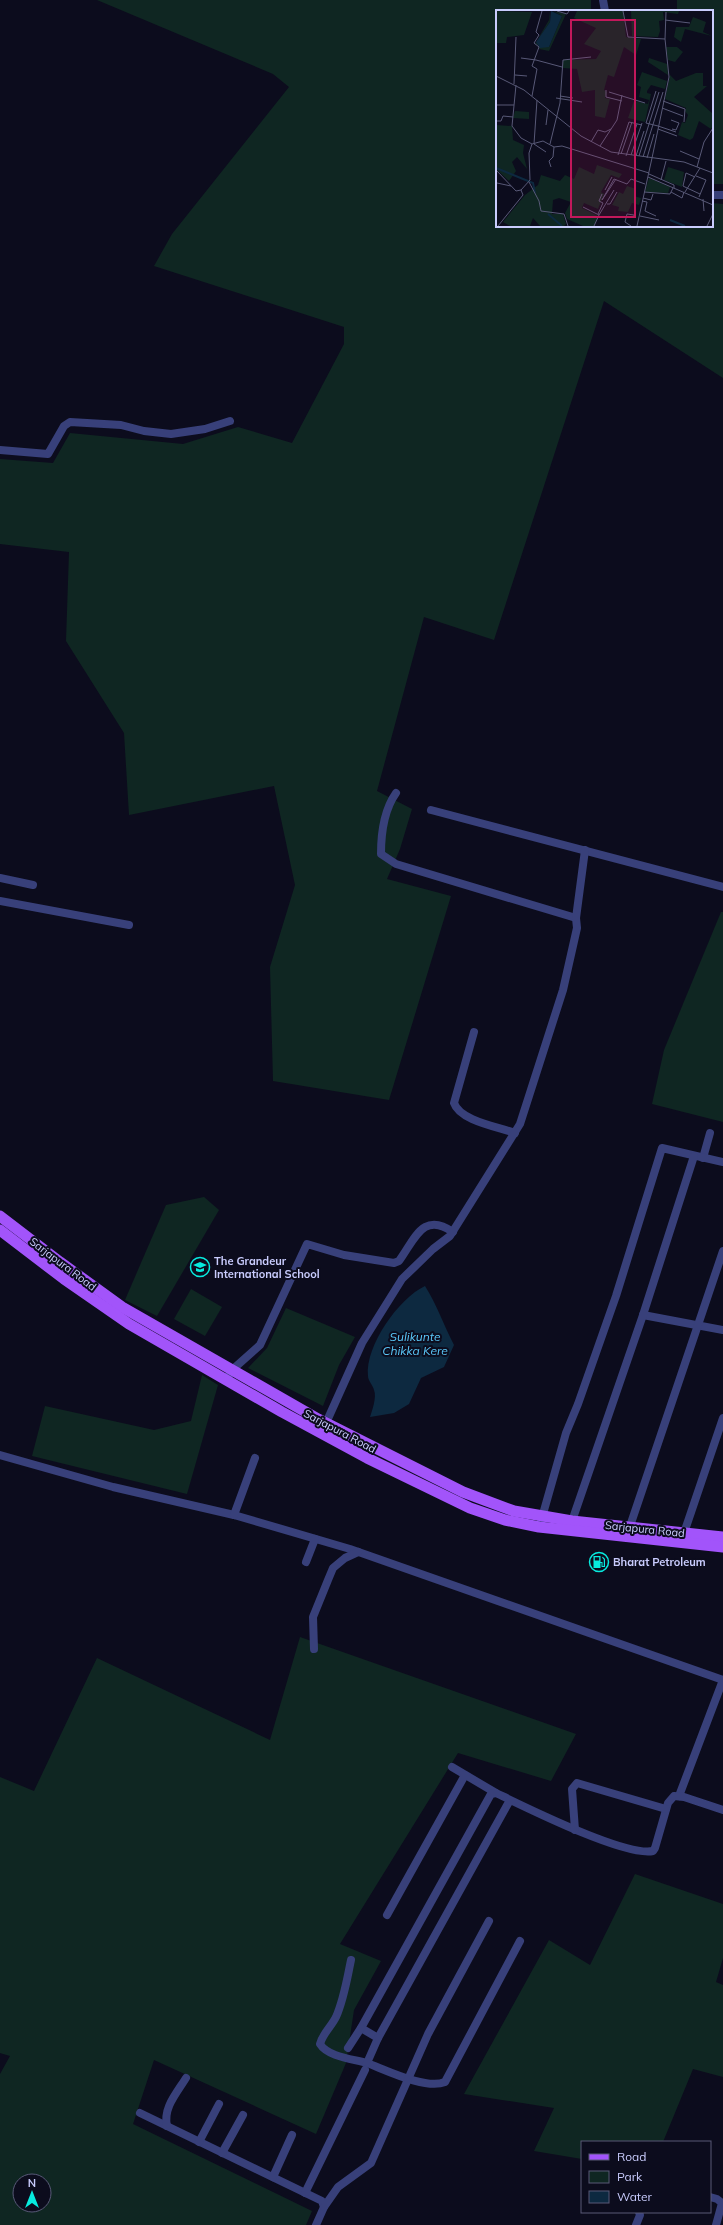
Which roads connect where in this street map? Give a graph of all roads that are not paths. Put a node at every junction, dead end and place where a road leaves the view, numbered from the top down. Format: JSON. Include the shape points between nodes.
{"nodes":[{"id":1,"x":603,"y":0,"type":"edge"},
{"id":2,"x":605,"y":10,"type":"edge"},
{"id":3,"x":713,"y":195,"type":"edge"},
{"id":4,"x":723,"y":196,"type":"edge"},
{"id":5,"x":230,"y":421,"type":"dead end"},
{"id":6,"x":0,"y":450,"type":"edge"},
{"id":7,"x":396,"y":793,"type":"dead end"},
{"id":8,"x":431,"y":810,"type":"dead end"},
{"id":9,"x":584,"y":850,"type":"junction"},
{"id":10,"x":0,"y":878,"type":"edge"},
{"id":11,"x":33,"y":885,"type":"dead end"},
{"id":12,"x":723,"y":887,"type":"edge"},
{"id":13,"x":0,"y":901,"type":"edge"},
{"id":14,"x":576,"y":918,"type":"junction"},
{"id":15,"x":129,"y":925,"type":"dead end"},
{"id":16,"x":474,"y":1032,"type":"dead end"},
{"id":17,"x":515,"y":1133,"type":"junction"},
{"id":18,"x":710,"y":1133,"type":"dead end"},
{"id":19,"x":694,"y":1156,"type":"junction"},
{"id":20,"x":703,"y":1158,"type":"junction"},
{"id":21,"x":723,"y":1162,"type":"edge"},
{"id":22,"x":0,"y":1216,"type":"edge"},
{"id":23,"x":0,"y":1230,"type":"edge"},
{"id":24,"x":453,"y":1232,"type":"junction"},
{"id":25,"x":723,"y":1251,"type":"edge"},
{"id":26,"x":643,"y":1315,"type":"junction"},
{"id":27,"x":699,"y":1326,"type":"junction"},
{"id":28,"x":723,"y":1330,"type":"edge"},
{"id":29,"x":229,"y":1375,"type":"junction"},
{"id":30,"x":723,"y":1418,"type":"edge"},
{"id":31,"x":326,"y":1424,"type":"junction"},
{"id":32,"x":0,"y":1455,"type":"edge"},
{"id":33,"x":255,"y":1458,"type":"dead end"},
{"id":34,"x":234,"y":1515,"type":"junction"},
{"id":35,"x":542,"y":1516,"type":"junction"},
{"id":36,"x":572,"y":1521,"type":"junction"},
{"id":37,"x":539,"y":1527,"type":"junction"},
{"id":38,"x":628,"y":1532,"type":"junction"},
{"id":39,"x":684,"y":1533,"type":"junction"},
{"id":40,"x":723,"y":1537,"type":"edge"},
{"id":41,"x":315,"y":1539,"type":"junction"},
{"id":42,"x":723,"y":1547,"type":"edge"},
{"id":43,"x":358,"y":1552,"type":"junction"},
{"id":44,"x":306,"y":1562,"type":"dead end"},
{"id":45,"x":314,"y":1648,"type":"dead end"},
{"id":46,"x":723,"y":1680,"type":"edge"},
{"id":47,"x":452,"y":1768,"type":"dead end"},
{"id":48,"x":465,"y":1775,"type":"junction"},
{"id":49,"x":496,"y":1793,"type":"junction"},
{"id":50,"x":679,"y":1796,"type":"junction"},
{"id":51,"x":510,"y":1800,"type":"junction"},
{"id":52,"x":666,"y":1809,"type":"junction"},
{"id":53,"x":723,"y":1810,"type":"edge"},
{"id":54,"x":576,"y":1830,"type":"junction"},
{"id":55,"x":387,"y":1914,"type":"dead end"},
{"id":56,"x":489,"y":1921,"type":"dead end"},
{"id":57,"x":520,"y":1941,"type":"dead end"},
{"id":58,"x":351,"y":1960,"type":"dead end"},
{"id":59,"x":361,"y":2028,"type":"junction"},
{"id":60,"x":378,"y":2038,"type":"junction"},
{"id":61,"x":348,"y":2048,"type":"dead end"},
{"id":62,"x":366,"y":2066,"type":"junction"},
{"id":63,"x":186,"y":2078,"type":"dead end"},
{"id":64,"x":408,"y":2078,"type":"junction"},
{"id":65,"x":219,"y":2104,"type":"dead end"},
{"id":66,"x":140,"y":2113,"type":"dead end"},
{"id":67,"x":243,"y":2115,"type":"dead end"},
{"id":68,"x":167,"y":2126,"type":"junction"},
{"id":69,"x":292,"y":2135,"type":"dead end"},
{"id":70,"x":199,"y":2142,"type":"junction"},
{"id":71,"x":222,"y":2153,"type":"junction"},
{"id":72,"x":273,"y":2177,"type":"junction"},
{"id":73,"x":305,"y":2193,"type":"junction"},
{"id":74,"x":711,"y":2197,"type":"edge"},
{"id":75,"x":324,"y":2207,"type":"junction"},
{"id":76,"x":639,"y":2213,"type":"edge"},
{"id":77,"x":316,"y":2225,"type":"edge"},
{"id":78,"x":636,"y":2225,"type":"edge"},
{"id":79,"x":716,"y":2225,"type":"edge"}],
"edges":[{"from":1,"to":2,"type":"street"},
{"from":3,"to":4,"type":"street"},
{"from":5,"to":6,"type":"street","via":[[205,429],[171,434],[144,432],[121,425],[70,422],[64,426],[48,454]]},
{"from":7,"to":14,"type":"street","via":[[390,801],[381,842],[381,854],[396,864]]},
{"from":8,"to":9,"type":"street"},
{"from":9,"to":12,"type":"street"},
{"from":9,"to":14,"type":"street"},
{"from":10,"to":11,"type":"street"},
{"from":13,"to":15,"type":"street"},
{"from":14,"to":17,"type":"street","via":[[577,928],[563,990]]},
{"from":16,"to":17,"type":"street","via":[[454,1103],[456,1108],[463,1116]]},
{"from":17,"to":24,"type":"street"},
{"from":18,"to":20,"type":"street"},
{"from":19,"to":20,"type":"street"},
{"from":19,"to":26,"type":"street"},
{"from":19,"to":35,"type":"street","via":[[662,1148],[616,1296],[566,1433]]},
{"from":20,"to":21,"type":"street"},
{"from":22,"to":29,"type":"main road","name":"Sarjapura Road","via":[[120,1305]]},
{"from":23,"to":29,"type":"main road","name":"Sarjapura Road","via":[[129,1324]]},
{"from":24,"to":29,"type":"street","via":[[444,1225],[432,1223],[424,1226],[394,1263],[344,1255],[307,1244],[260,1345]]},
{"from":24,"to":31,"type":"street","via":[[402,1279],[362,1343]]},
{"from":25,"to":27,"type":"street"},
{"from":26,"to":27,"type":"street"},
{"from":26,"to":36,"type":"street"},
{"from":27,"to":28,"type":"street"},
{"from":27,"to":38,"type":"street"},
{"from":29,"to":31,"type":"main road","name":"Sarjapura Road"},
{"from":29,"to":37,"type":"main road","name":"Sarjapura Road","via":[[368,1458],[470,1508],[505,1520]]},
{"from":30,"to":39,"type":"street"},
{"from":31,"to":35,"type":"main road","name":"Sarjapura Road","via":[[463,1492],[514,1512]]},
{"from":32,"to":34,"type":"street","via":[[113,1487]]},
{"from":33,"to":34,"type":"street"},
{"from":34,"to":41,"type":"street"},
{"from":35,"to":36,"type":"main road","name":"Sarjapura Road"},
{"from":35,"to":37,"type":"street"},
{"from":36,"to":38,"type":"main road","name":"Sarjapura Road"},
{"from":37,"to":38,"type":"main road","name":"Sarjapura Road"},
{"from":38,"to":39,"type":"main road","name":"Sarjapura Road"},
{"from":38,"to":42,"type":"main road","name":"Sarjapura Road"},
{"from":39,"to":40,"type":"main road","name":"Sarjapura Road"},
{"from":41,"to":43,"type":"street"},
{"from":41,"to":44,"type":"street"},
{"from":43,"to":45,"type":"street","via":[[333,1568],[313,1617]]},
{"from":43,"to":46,"type":"street"},
{"from":46,"to":50,"type":"street"},
{"from":47,"to":48,"type":"street"},
{"from":48,"to":49,"type":"street"},
{"from":48,"to":55,"type":"street"},
{"from":49,"to":51,"type":"street"},
{"from":49,"to":59,"type":"street","via":[[491,1794]]},
{"from":50,"to":52,"type":"street","via":[[671,1799]]},
{"from":50,"to":53,"type":"street"},
{"from":51,"to":54,"type":"street"},
{"from":51,"to":60,"type":"street"},
{"from":52,"to":54,"type":"street","via":[[653,1851],[640,1852]]},
{"from":52,"to":54,"type":"street","via":[[578,1783],[572,1789]]},
{"from":56,"to":64,"type":"street","via":[[428,2034]]},
{"from":57,"to":64,"type":"street","via":[[445,2082],[426,2083]]},
{"from":58,"to":62,"type":"street","via":[[343,1998],[335,2019],[322,2036],[320,2044],[323,2049]]},
{"from":59,"to":60,"type":"street"},
{"from":59,"to":61,"type":"street"},
{"from":60,"to":62,"type":"street"},
{"from":62,"to":64,"type":"street"},
{"from":62,"to":73,"type":"street"},
{"from":63,"to":68,"type":"street","via":[[167,2108]]},
{"from":64,"to":75,"type":"street","via":[[371,2163],[338,2187]]},
{"from":65,"to":70,"type":"street"},
{"from":66,"to":68,"type":"street"},
{"from":67,"to":71,"type":"street"},
{"from":68,"to":70,"type":"street"},
{"from":69,"to":72,"type":"street"},
{"from":70,"to":71,"type":"street"},
{"from":71,"to":72,"type":"street"},
{"from":72,"to":73,"type":"street"},
{"from":73,"to":75,"type":"street","via":[[322,2201]]},
{"from":74,"to":79,"type":"street","via":[[722,2203]]},
{"from":75,"to":77,"type":"street"},
{"from":76,"to":78,"type":"street"}]}
